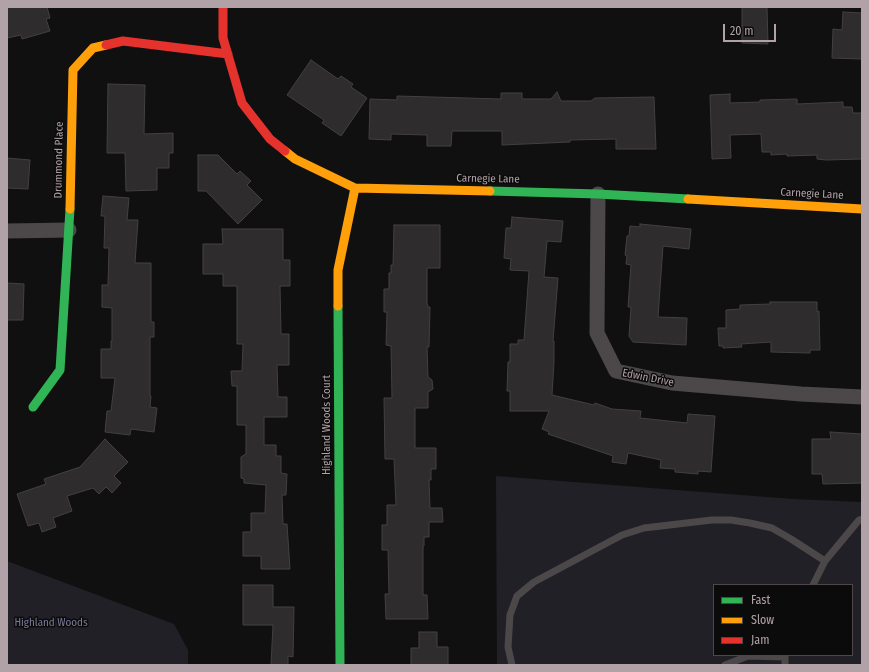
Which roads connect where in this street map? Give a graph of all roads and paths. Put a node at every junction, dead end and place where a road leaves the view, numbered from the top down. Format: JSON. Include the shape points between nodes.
{"nodes":[{"id":1,"x":223,"y":7,"type":"edge"},
{"id":2,"x":228,"y":54,"type":"junction"},
{"id":3,"x":355,"y":188,"type":"junction"},
{"id":4,"x":598,"y":194,"type":"junction"},
{"id":5,"x":862,"y":209,"type":"edge"},
{"id":6,"x":69,"y":230,"type":"junction"},
{"id":7,"x":7,"y":231,"type":"edge"},
{"id":8,"x":862,"y":397,"type":"edge"},
{"id":9,"x":33,"y":407,"type":"dead end"},
{"id":10,"x":862,"y":519,"type":"edge"},
{"id":11,"x":825,"y":561,"type":"junction"},
{"id":12,"x":814,"y":584,"type":"edge"},
{"id":13,"x":785,"y":659,"type":"edge"},
{"id":14,"x":340,"y":665,"type":"edge"},
{"id":15,"x":512,"y":665,"type":"edge"},
{"id":16,"x":725,"y":665,"type":"edge"}],
"edges":[{"from":1,"to":2,"type":"street","name":"Carnegie Lane","via":[[223,38]]},
{"from":2,"to":3,"type":"street","name":"Carnegie Lane","via":[[242,103],[270,140],[295,159]]},
{"from":2,"to":6,"type":"street","name":"Drummond Place","via":[[123,41],[93,48],[88,53],[73,70]]},
{"from":3,"to":4,"type":"street","name":"Carnegie Lane"},
{"from":3,"to":14,"type":"street","name":"Highland Woods Court","via":[[338,270]]},
{"from":4,"to":5,"type":"street","name":"Carnegie Lane"},
{"from":4,"to":8,"type":"street","name":"Edwin Drive","via":[[597,332],[616,371],[672,383]]},
{"from":6,"to":7,"type":"street"},
{"from":6,"to":9,"type":"street","name":"Drummond Place","via":[[60,370]]},
{"from":10,"to":11,"type":"lane"},
{"from":11,"to":12,"type":"lane"},
{"from":11,"to":15,"type":"lane","via":[[772,528],[731,520],[644,528],[622,535],[534,582],[517,596],[510,615],[508,646]]},
{"from":13,"to":16,"type":"lane","via":[[748,656]]}]}
